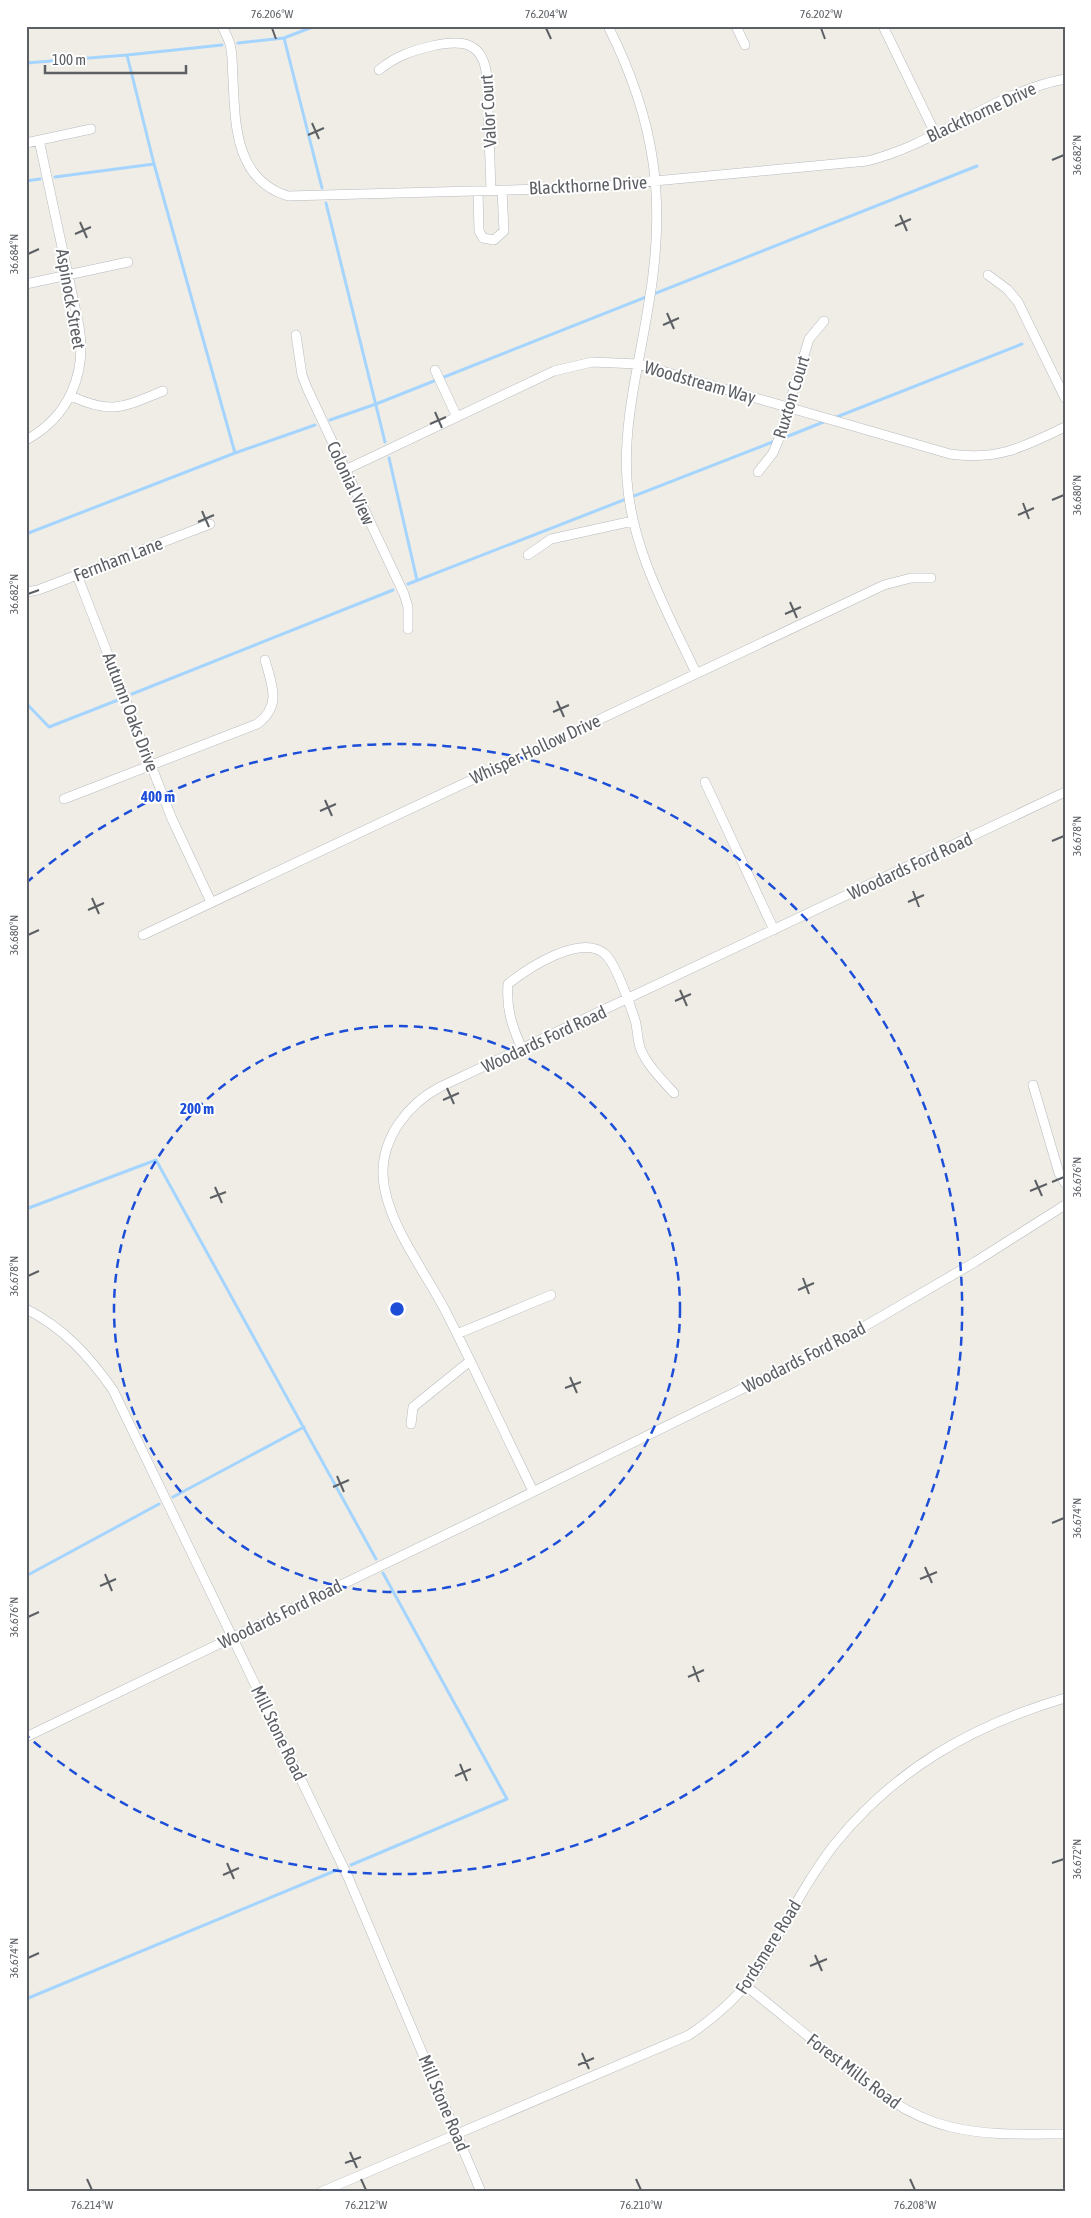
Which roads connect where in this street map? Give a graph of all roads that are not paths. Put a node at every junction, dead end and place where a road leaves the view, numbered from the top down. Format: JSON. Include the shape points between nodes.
{"nodes":[{"id":1,"x":222,"y":26,"type":"edge"},
{"id":2,"x":608,"y":26,"type":"edge"},
{"id":3,"x":736,"y":26,"type":"edge"},
{"id":4,"x":882,"y":26,"type":"edge"},
{"id":5,"x":745,"y":45,"type":"dead end"},
{"id":6,"x":379,"y":70,"type":"dead end"},
{"id":7,"x":1065,"y":78,"type":"edge"},
{"id":8,"x":90,"y":129,"type":"dead end"},
{"id":9,"x":935,"y":133,"type":"junction"},
{"id":10,"x":39,"y":140,"type":"junction"},
{"id":11,"x":26,"y":143,"type":"edge"},
{"id":12,"x":655,"y":182,"type":"junction"},
{"id":13,"x":478,"y":190,"type":"junction"},
{"id":14,"x":491,"y":190,"type":"junction"},
{"id":15,"x":502,"y":190,"type":"junction"},
{"id":16,"x":128,"y":262,"type":"dead end"},
{"id":17,"x":68,"y":275,"type":"junction"},
{"id":18,"x":988,"y":275,"type":"dead end"},
{"id":19,"x":26,"y":284,"type":"edge"},
{"id":20,"x":824,"y":321,"type":"dead end"},
{"id":21,"x":296,"y":335,"type":"dead end"},
{"id":22,"x":638,"y":364,"type":"junction"},
{"id":23,"x":435,"y":370,"type":"dead end"},
{"id":24,"x":163,"y":391,"type":"dead end"},
{"id":25,"x":71,"y":396,"type":"junction"},
{"id":26,"x":1065,"y":398,"type":"edge"},
{"id":27,"x":788,"y":407,"type":"junction"},
{"id":28,"x":457,"y":417,"type":"junction"},
{"id":29,"x":1065,"y":427,"type":"edge"},
{"id":30,"x":26,"y":440,"type":"edge"},
{"id":31,"x":345,"y":470,"type":"junction"},
{"id":32,"x":758,"y":472,"type":"dead end"},
{"id":33,"x":633,"y":521,"type":"junction"},
{"id":34,"x":210,"y":524,"type":"dead end"},
{"id":35,"x":528,"y":555,"type":"dead end"},
{"id":36,"x":77,"y":575,"type":"junction"},
{"id":37,"x":931,"y":578,"type":"dead end"},
{"id":38,"x":26,"y":592,"type":"edge"},
{"id":39,"x":408,"y":629,"type":"dead end"},
{"id":40,"x":265,"y":660,"type":"dead end"},
{"id":41,"x":696,"y":674,"type":"junction"},
{"id":42,"x":152,"y":765,"type":"junction"},
{"id":43,"x":705,"y":782,"type":"dead end"},
{"id":44,"x":1065,"y":792,"type":"edge"},
{"id":45,"x":64,"y":799,"type":"dead end"},
{"id":46,"x":211,"y":902,"type":"junction"},
{"id":47,"x":774,"y":930,"type":"junction"},
{"id":48,"x":143,"y":934,"type":"dead end"},
{"id":49,"x":627,"y":999,"type":"junction"},
{"id":50,"x":522,"y":1049,"type":"junction"},
{"id":51,"x":1033,"y":1085,"type":"dead end"},
{"id":52,"x":674,"y":1093,"type":"dead end"},
{"id":53,"x":1065,"y":1183,"type":"edge"},
{"id":54,"x":1065,"y":1205,"type":"edge"},
{"id":55,"x":552,"y":1295,"type":"dead end"},
{"id":56,"x":26,"y":1309,"type":"edge"},
{"id":57,"x":457,"y":1334,"type":"junction"},
{"id":58,"x":470,"y":1361,"type":"junction"},
{"id":59,"x":411,"y":1424,"type":"dead end"},
{"id":60,"x":533,"y":1491,"type":"junction"},
{"id":61,"x":232,"y":1637,"type":"junction"},
{"id":62,"x":1065,"y":1698,"type":"edge"},
{"id":63,"x":26,"y":1737,"type":"edge"},
{"id":64,"x":746,"y":1986,"type":"junction"},
{"id":65,"x":457,"y":2134,"type":"junction"},
{"id":66,"x":1065,"y":2134,"type":"edge"},
{"id":67,"x":321,"y":2192,"type":"edge"},
{"id":68,"x":481,"y":2192,"type":"edge"}],
"edges":[{"from":1,"to":13,"type":"street","name":"Blackthorne Drive","via":[[230,44],[235,122],[245,160],[256,179],[270,190],[288,196]]},
{"from":2,"to":12,"type":"street","via":[[632,80],[647,125]]},
{"from":3,"to":5,"type":"street"},
{"from":4,"to":9,"type":"street"},
{"from":6,"to":14,"type":"street","name":"Valor Court","via":[[403,53],[450,42],[465,43],[481,55],[487,78]]},
{"from":7,"to":9,"type":"street","name":"Blackthorne Drive","via":[[1015,94]]},
{"from":8,"to":10,"type":"street"},
{"from":9,"to":12,"type":"street","name":"Blackthorne Drive","via":[[894,153],[867,161]]},
{"from":10,"to":11,"type":"street"},
{"from":10,"to":17,"type":"street","name":"Aspinock Street"},
{"from":12,"to":15,"type":"street","name":"Blackthorne Drive"},
{"from":12,"to":22,"type":"street","via":[[658,206],[655,265]]},
{"from":13,"to":14,"type":"street","name":"Blackthorne Drive"},
{"from":13,"to":15,"type":"street","via":[[479,231],[483,238],[494,240],[504,231]]},
{"from":14,"to":15,"type":"street","name":"Blackthorne Drive"},
{"from":16,"to":17,"type":"street"},
{"from":17,"to":19,"type":"street"},
{"from":17,"to":25,"type":"street","name":"Aspinock Street","via":[[82,356]]},
{"from":18,"to":26,"type":"street","via":[[1018,302]]},
{"from":20,"to":27,"type":"street","name":"Ruxton Court","via":[[809,339]]},
{"from":21,"to":31,"type":"street","name":"Colonial View","via":[[302,375]]},
{"from":22,"to":27,"type":"street","name":"Woodstream Way"},
{"from":22,"to":28,"type":"street","name":"Woodstream Way","via":[[592,362],[564,368]]},
{"from":22,"to":33,"type":"street","via":[[626,445]]},
{"from":23,"to":28,"type":"street"},
{"from":24,"to":25,"type":"street","via":[[131,404],[108,408]]},
{"from":25,"to":30,"type":"street","name":"Aspinock Street","via":[[56,417]]},
{"from":27,"to":29,"type":"street","name":"Woodstream Way","via":[[970,457],[1012,452]]},
{"from":27,"to":32,"type":"street","name":"Ruxton Court","via":[[776,447]]},
{"from":28,"to":31,"type":"street","name":"Woodstream Way"},
{"from":31,"to":39,"type":"street","name":"Colonial View","via":[[406,601]]},
{"from":33,"to":35,"type":"street","via":[[551,539]]},
{"from":33,"to":41,"type":"street","via":[[644,561]]},
{"from":34,"to":36,"type":"street","name":"Fernham Lane"},
{"from":36,"to":38,"type":"street","name":"Fernham Lane"},
{"from":36,"to":42,"type":"street","name":"Autumn Oaks Drive"},
{"from":37,"to":41,"type":"street","name":"Whisper Hollow Drive","via":[[911,578],[884,585]]},
{"from":40,"to":42,"type":"street","via":[[274,696],[264,719]]},
{"from":41,"to":46,"type":"street","name":"Whisper Hollow Drive"},
{"from":42,"to":45,"type":"street"},
{"from":42,"to":46,"type":"street","name":"Autumn Oaks Drive","via":[[172,819]]},
{"from":43,"to":47,"type":"street"},
{"from":44,"to":47,"type":"street","name":"Woodards Ford Road"},
{"from":46,"to":48,"type":"street","name":"Whisper Hollow Drive"},
{"from":47,"to":49,"type":"street","name":"Woodards Ford Road"},
{"from":49,"to":50,"type":"street","name":"Woodards Ford Road"},
{"from":49,"to":50,"type":"street","via":[[605,954],[592,947],[575,948],[528,968],[508,984],[506,1002]]},
{"from":49,"to":52,"type":"street","via":[[641,1050]]},
{"from":50,"to":57,"type":"street","name":"Woodards Ford Road","via":[[425,1096],[406,1112],[386,1153],[383,1174],[389,1210]]},
{"from":51,"to":53,"type":"street","via":[[1059,1173]]},
{"from":54,"to":60,"type":"street","name":"Woodards Ford Road","via":[[841,1340]]},
{"from":55,"to":57,"type":"street"},
{"from":56,"to":61,"type":"street","name":"Mill Stone Road","via":[[74,1342],[96,1365],[113,1390]]},
{"from":57,"to":58,"type":"street","name":"Woodards Ford Road"},
{"from":58,"to":59,"type":"street","via":[[413,1407]]},
{"from":58,"to":60,"type":"street","name":"Woodards Ford Road"},
{"from":60,"to":61,"type":"street","name":"Woodards Ford Road"},
{"from":61,"to":63,"type":"street","name":"Woodards Ford Road"},
{"from":61,"to":65,"type":"street","name":"Mill Stone Road","via":[[348,1877]]},
{"from":62,"to":64,"type":"street","name":"Fordsmere Road","via":[[1005,1717],[970,1734],[912,1770],[873,1802],[818,1868]]},
{"from":64,"to":65,"type":"street","name":"Fordsmere Road","via":[[716,2017],[689,2035]]},
{"from":64,"to":66,"type":"street","name":"Forest Mills Road","via":[[877,2092],[908,2111],[949,2127],[980,2132]]},
{"from":65,"to":67,"type":"street","name":"Fordsmere Road"},
{"from":65,"to":68,"type":"street","name":"Mill Stone Road"}]}
